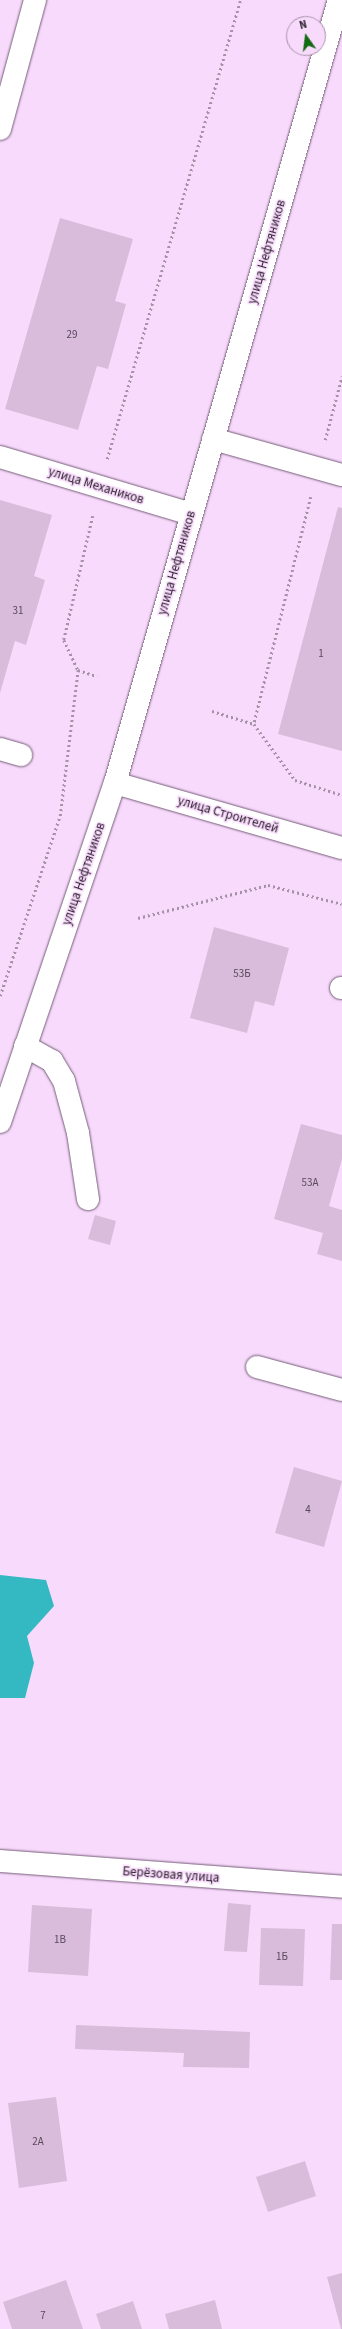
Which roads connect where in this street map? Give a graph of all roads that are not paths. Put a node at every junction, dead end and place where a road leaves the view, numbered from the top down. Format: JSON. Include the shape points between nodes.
{"nodes":[{"id":1,"x":35,"y":0,"type":"edge"},
{"id":2,"x":339,"y":0,"type":"edge"},
{"id":3,"x":0,"y":129,"type":"edge"},
{"id":4,"x":213,"y":439,"type":"junction"},
{"id":5,"x":0,"y":457,"type":"edge"},
{"id":6,"x":342,"y":475,"type":"edge"},
{"id":7,"x":191,"y":514,"type":"junction"},
{"id":8,"x":0,"y":749,"type":"edge"},
{"id":9,"x":21,"y":755,"type":"dead end"},
{"id":10,"x":115,"y":783,"type":"junction"},
{"id":11,"x":342,"y":848,"type":"edge"},
{"id":12,"x":25,"y":1046,"type":"junction"},
{"id":13,"x":0,"y":1122,"type":"edge"},
{"id":14,"x":88,"y":1199,"type":"dead end"},
{"id":15,"x":257,"y":1367,"type":"dead end"},
{"id":16,"x":342,"y":1390,"type":"edge"},
{"id":17,"x":0,"y":1861,"type":"edge"},
{"id":18,"x":342,"y":1887,"type":"edge"}],
"edges":[{"from":1,"to":3,"type":"main road"},
{"from":2,"to":4,"type":"main road","name":"улица Нефтяников"},
{"from":4,"to":6,"type":"main road"},
{"from":4,"to":7,"type":"main road","name":"улица Нефтяников"},
{"from":5,"to":7,"type":"main road","name":"улица Механиков"},
{"from":7,"to":10,"type":"main road","name":"улица Нефтяников"},
{"from":8,"to":9,"type":"main road"},
{"from":10,"to":11,"type":"main road","name":"улица Строителей"},
{"from":10,"to":12,"type":"main road","name":"улица Нефтяников"},
{"from":12,"to":13,"type":"main road","name":"улица Нефтяников"},
{"from":12,"to":14,"type":"main road","via":[[52,1061],[64,1080],[78,1132]]},
{"from":15,"to":16,"type":"main road"},
{"from":17,"to":18,"type":"main road","name":"Берёзовая улица"}]}
